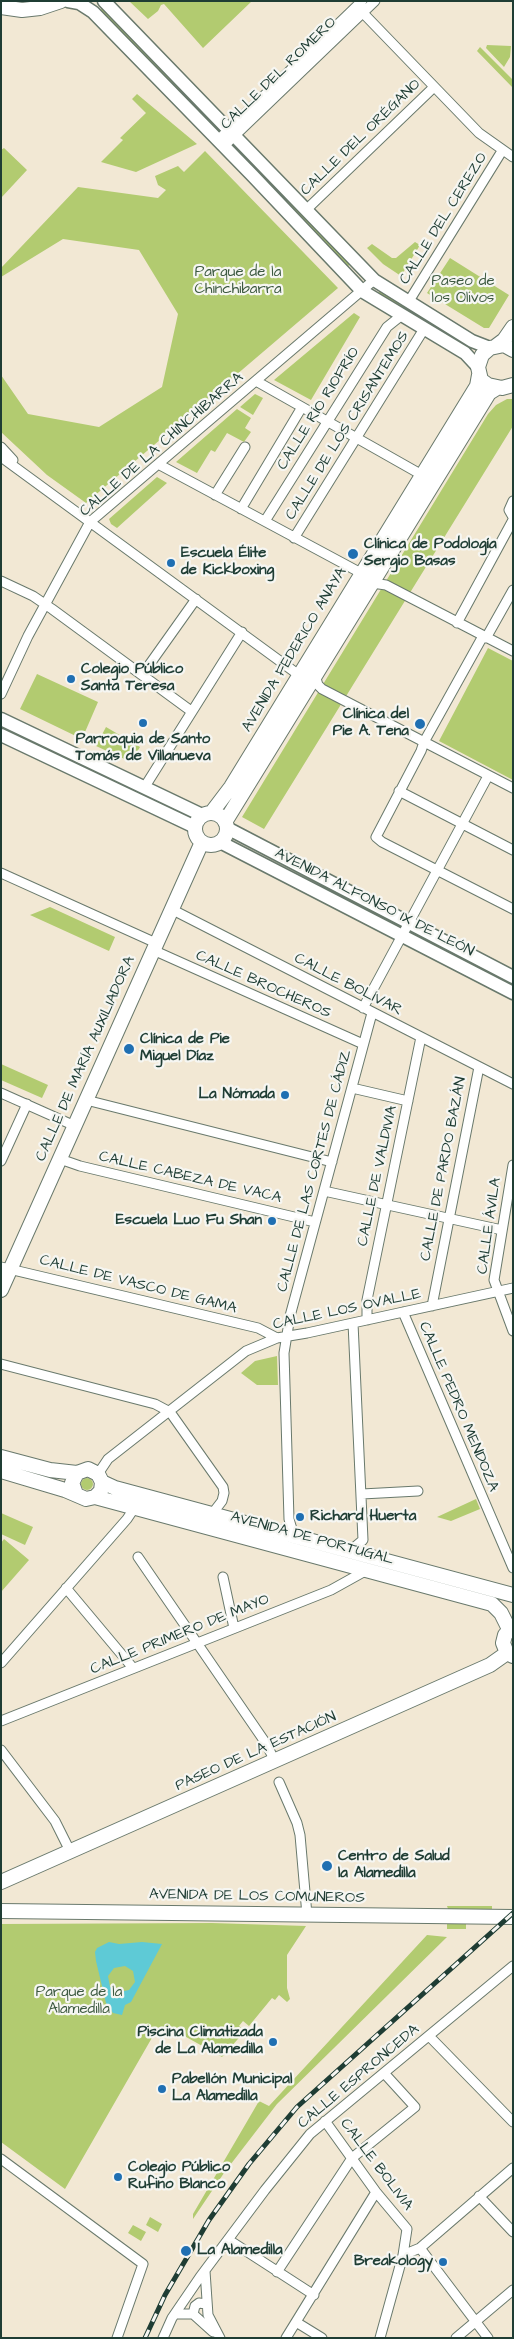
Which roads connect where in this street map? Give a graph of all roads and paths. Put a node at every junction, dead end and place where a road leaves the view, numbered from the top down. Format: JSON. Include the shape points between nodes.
{"nodes":[{"id":1,"x":61,"y":1,"type":"edge"},
{"id":2,"x":68,"y":1,"type":"edge"},
{"id":3,"x":104,"y":1,"type":"edge"},
{"id":4,"x":362,"y":1,"type":"edge"},
{"id":5,"x":375,"y":1,"type":"edge"},
{"id":6,"x":1,"y":7,"type":"edge"},
{"id":7,"x":363,"y":13,"type":"junction"},
{"id":8,"x":434,"y":87,"type":"junction"},
{"id":9,"x":232,"y":132,"type":"junction"},
{"id":10,"x":221,"y":143,"type":"junction"},
{"id":11,"x":502,"y":151,"type":"junction"},
{"id":12,"x":513,"y":157,"type":"edge"},
{"id":13,"x":306,"y":210,"type":"junction"},
{"id":14,"x":374,"y":280,"type":"junction"},
{"id":15,"x":362,"y":290,"type":"junction"},
{"id":16,"x":410,"y":301,"type":"junction"},
{"id":17,"x":402,"y":314,"type":"junction"},
{"id":18,"x":513,"y":327,"type":"edge"},
{"id":19,"x":424,"y":329,"type":"junction"},
{"id":20,"x":493,"y":347,"type":"junction"},
{"id":21,"x":513,"y":350,"type":"edge"},
{"id":22,"x":479,"y":371,"type":"junction"},
{"id":23,"x":256,"y":381,"type":"junction"},
{"id":24,"x":512,"y":385,"type":"edge"},
{"id":25,"x":497,"y":388,"type":"junction"},
{"id":26,"x":302,"y":408,"type":"junction"},
{"id":27,"x":327,"y":422,"type":"junction"},
{"id":28,"x":356,"y":438,"type":"junction"},
{"id":29,"x":1,"y":447,"type":"edge"},
{"id":30,"x":245,"y":447,"type":"dead end"},
{"id":31,"x":1,"y":456,"type":"edge"},
{"id":32,"x":158,"y":464,"type":"junction"},
{"id":33,"x":422,"y":475,"type":"junction"},
{"id":34,"x":29,"y":477,"type":"junction"},
{"id":35,"x":215,"y":495,"type":"junction"},
{"id":36,"x":513,"y":501,"type":"edge"},
{"id":37,"x":241,"y":509,"type":"junction"},
{"id":38,"x":513,"y":518,"type":"edge"},
{"id":39,"x":90,"y":522,"type":"junction"},
{"id":40,"x":264,"y":522,"type":"junction"},
{"id":41,"x":294,"y":538,"type":"junction"},
{"id":42,"x":361,"y":573,"type":"junction"},
{"id":43,"x":1,"y":581,"type":"edge"},
{"id":44,"x":372,"y":582,"type":"junction"},
{"id":45,"x":513,"y":590,"type":"edge"},
{"id":46,"x":196,"y":599,"type":"junction"},
{"id":47,"x":44,"y":604,"type":"junction"},
{"id":48,"x":457,"y":623,"type":"junction"},
{"id":49,"x":242,"y":632,"type":"junction"},
{"id":50,"x":484,"y":637,"type":"junction"},
{"id":51,"x":513,"y":651,"type":"edge"},
{"id":52,"x":142,"y":675,"type":"junction"},
{"id":53,"x":308,"y":677,"type":"junction"},
{"id":54,"x":1,"y":694,"type":"edge"},
{"id":55,"x":191,"y":711,"type":"junction"},
{"id":56,"x":1,"y":719,"type":"edge"},
{"id":57,"x":1,"y":735,"type":"edge"},
{"id":58,"x":424,"y":742,"type":"junction"},
{"id":59,"x":488,"y":776,"type":"junction"},
{"id":60,"x":144,"y":788,"type":"junction"},
{"id":61,"x":513,"y":788,"type":"edge"},
{"id":62,"x":399,"y":791,"type":"junction"},
{"id":63,"x":203,"y":818,"type":"junction"},
{"id":64,"x":462,"y":824,"type":"junction"},
{"id":65,"x":226,"y":825,"type":"junction"},
{"id":66,"x":202,"y":842,"type":"junction"},
{"id":67,"x":220,"y":842,"type":"junction"},
{"id":68,"x":513,"y":850,"type":"edge"},
{"id":69,"x":436,"y":870,"type":"junction"},
{"id":70,"x":1,"y":873,"type":"edge"},
{"id":71,"x":171,"y":909,"type":"junction"},
{"id":72,"x":513,"y":909,"type":"edge"},
{"id":73,"x":408,"y":922,"type":"junction"},
{"id":74,"x":401,"y":935,"type":"junction"},
{"id":75,"x":154,"y":946,"type":"junction"},
{"id":76,"x":513,"y":977,"type":"edge"},
{"id":77,"x":513,"y":992,"type":"edge"},
{"id":78,"x":363,"y":1008,"type":"junction"},
{"id":79,"x":372,"y":1012,"type":"junction"},
{"id":80,"x":421,"y":1037,"type":"junction"},
{"id":81,"x":363,"y":1044,"type":"junction"},
{"id":82,"x":478,"y":1067,"type":"junction"},
{"id":83,"x":513,"y":1084,"type":"edge"},
{"id":84,"x":352,"y":1088,"type":"junction"},
{"id":85,"x":1,"y":1093,"type":"edge"},
{"id":86,"x":86,"y":1100,"type":"junction"},
{"id":87,"x":408,"y":1101,"type":"junction"},
{"id":88,"x":27,"y":1104,"type":"junction"},
{"id":89,"x":75,"y":1126,"type":"junction"},
{"id":90,"x":60,"y":1159,"type":"junction"},
{"id":91,"x":1,"y":1161,"type":"edge"},
{"id":92,"x":332,"y":1162,"type":"junction"},
{"id":93,"x":513,"y":1165,"type":"edge"},
{"id":94,"x":511,"y":1190,"type":"edge"},
{"id":95,"x":324,"y":1191,"type":"junction"},
{"id":96,"x":386,"y":1204,"type":"junction"},
{"id":97,"x":448,"y":1218,"type":"junction"},
{"id":98,"x":315,"y":1222,"type":"junction"},
{"id":99,"x":502,"y":1230,"type":"junction"},
{"id":100,"x":6,"y":1268,"type":"edge"},
{"id":101,"x":513,"y":1288,"type":"edge"},
{"id":102,"x":1,"y":1290,"type":"edge"},
{"id":103,"x":498,"y":1291,"type":"junction"},
{"id":104,"x":432,"y":1306,"type":"junction"},
{"id":105,"x":403,"y":1312,"type":"junction"},
{"id":106,"x":367,"y":1320,"type":"junction"},
{"id":107,"x":353,"y":1323,"type":"junction"},
{"id":108,"x":258,"y":1328,"type":"junction"},
{"id":109,"x":513,"y":1331,"type":"edge"},
{"id":110,"x":287,"y":1336,"type":"junction"},
{"id":111,"x":277,"y":1338,"type":"junction"},
{"id":112,"x":258,"y":1346,"type":"junction"},
{"id":113,"x":1,"y":1364,"type":"edge"},
{"id":114,"x":170,"y":1412,"type":"junction"},
{"id":115,"x":1,"y":1457,"type":"edge"},
{"id":116,"x":1,"y":1472,"type":"edge"},
{"id":117,"x":77,"y":1473,"type":"junction"},
{"id":118,"x":100,"y":1478,"type":"junction"},
{"id":119,"x":418,"y":1491,"type":"dead end"},
{"id":120,"x":76,"y":1494,"type":"junction"},
{"id":121,"x":362,"y":1494,"type":"junction"},
{"id":122,"x":95,"y":1497,"type":"junction"},
{"id":123,"x":135,"y":1507,"type":"junction"},
{"id":124,"x":212,"y":1514,"type":"junction"},
{"id":125,"x":294,"y":1536,"type":"junction"},
{"id":126,"x":350,"y":1551,"type":"junction"},
{"id":127,"x":138,"y":1557,"type":"dead end"},
{"id":128,"x":513,"y":1568,"type":"edge"},
{"id":129,"x":367,"y":1570,"type":"junction"},
{"id":130,"x":223,"y":1577,"type":"dead end"},
{"id":131,"x":66,"y":1588,"type":"junction"},
{"id":132,"x":513,"y":1594,"type":"edge"},
{"id":133,"x":511,"y":1627,"type":"edge"},
{"id":134,"x":234,"y":1628,"type":"junction"},
{"id":135,"x":196,"y":1643,"type":"junction"},
{"id":136,"x":510,"y":1654,"type":"edge"},
{"id":137,"x":1,"y":1663,"type":"edge"},
{"id":138,"x":134,"y":1668,"type":"junction"},
{"id":139,"x":1,"y":1721,"type":"edge"},
{"id":140,"x":1,"y":1750,"type":"edge"},
{"id":141,"x":275,"y":1761,"type":"junction"},
{"id":142,"x":279,"y":1782,"type":"dead end"},
{"id":143,"x":70,"y":1851,"type":"junction"},
{"id":144,"x":15,"y":1876,"type":"junction"},
{"id":145,"x":1,"y":1882,"type":"edge"},
{"id":146,"x":1,"y":1888,"type":"edge"},
{"id":147,"x":1,"y":1911,"type":"edge"},
{"id":148,"x":307,"y":1915,"type":"junction"},
{"id":149,"x":513,"y":1917,"type":"edge"},
{"id":150,"x":513,"y":1966,"type":"edge"},
{"id":151,"x":429,"y":2036,"type":"junction"},
{"id":152,"x":384,"y":2073,"type":"junction"},
{"id":153,"x":325,"y":2121,"type":"junction"},
{"id":154,"x":513,"y":2122,"type":"edge"},
{"id":155,"x":352,"y":2158,"type":"junction"},
{"id":156,"x":1,"y":2159,"type":"edge"},
{"id":157,"x":513,"y":2168,"type":"edge"},
{"id":158,"x":376,"y":2192,"type":"junction"},
{"id":159,"x":479,"y":2196,"type":"junction"},
{"id":160,"x":513,"y":2232,"type":"edge"},
{"id":161,"x":229,"y":2240,"type":"junction"},
{"id":162,"x":420,"y":2248,"type":"junction"},
{"id":163,"x":403,"y":2255,"type":"junction"},
{"id":164,"x":205,"y":2270,"type":"junction"},
{"id":165,"x":278,"y":2272,"type":"junction"},
{"id":166,"x":513,"y":2290,"type":"edge"},
{"id":167,"x":314,"y":2294,"type":"junction"},
{"id":168,"x":206,"y":2304,"type":"junction"},
{"id":169,"x":176,"y":2314,"type":"junction"},
{"id":170,"x":193,"y":2314,"type":"junction"},
{"id":171,"x":296,"y":2322,"type":"junction"},
{"id":172,"x":475,"y":2322,"type":"junction"},
{"id":173,"x":117,"y":2338,"type":"edge"},
{"id":174,"x":163,"y":2338,"type":"edge"},
{"id":175,"x":219,"y":2338,"type":"edge"},
{"id":176,"x":286,"y":2338,"type":"edge"},
{"id":177,"x":322,"y":2338,"type":"edge"},
{"id":178,"x":380,"y":2338,"type":"edge"},
{"id":179,"x":456,"y":2338,"type":"edge"},
{"id":180,"x":488,"y":2338,"type":"edge"}],
"edges":[{"from":1,"to":6,"type":"main road","via":[[22,10]]},
{"from":2,"to":10,"type":"main road","via":[[80,3],[92,12]]},
{"from":3,"to":9,"type":"main road"},
{"from":4,"to":9,"type":"street","name":"CALLE DEL ROMERO"},
{"from":5,"to":7,"type":"street","name":"CALLE DEL ROMERO"},
{"from":7,"to":8,"type":"street"},
{"from":7,"to":9,"type":"street","name":"CALLE DEL ROMERO"},
{"from":8,"to":11,"type":"street","via":[[479,133]]},
{"from":8,"to":13,"type":"street","name":"CALLE DEL ORÉGANO"},
{"from":9,"to":10,"type":"street","name":"CALLE DEL ROMERO"},
{"from":9,"to":13,"type":"main road"},
{"from":10,"to":15,"type":"main road"},
{"from":11,"to":12,"type":"street"},
{"from":11,"to":16,"type":"street","name":"CALLE DEL CEREZO"},
{"from":13,"to":14,"type":"main road"},
{"from":14,"to":15,"type":"street","name":"CALLE DE LA CHINCHIBARRA"},
{"from":14,"to":16,"type":"main road"},
{"from":15,"to":17,"type":"main road"},
{"from":15,"to":23,"type":"street","name":"CALLE DE LA CHINCHIBARRA"},
{"from":16,"to":20,"type":"main road","via":[[472,341]]},
{"from":17,"to":19,"type":"main road"},
{"from":17,"to":27,"type":"street","name":"CALLE RÍO RIOFRÍO","via":[[387,327]]},
{"from":18,"to":20,"type":"main road","via":[[504,340]]},
{"from":19,"to":22,"type":"main road","via":[[465,353]]},
{"from":19,"to":28,"type":"street","name":"CALLE DE LOS CRISANTEMOS"},
{"from":20,"to":21,"type":"main road","via":[[504,345]]},
{"from":20,"to":22,"type":"main road","name":"AVENIDA FEDERICO ANAYA","via":[[482,355]]},
{"from":22,"to":25,"type":"main road","via":[[484,382]]},
{"from":22,"to":33,"type":"main road","name":"AVENIDA FEDERICO ANAYA","via":[[477,386]]},
{"from":23,"to":26,"type":"street"},
{"from":23,"to":32,"type":"street","name":"CALLE DE LA CHINCHIBARRA"},
{"from":24,"to":25,"type":"main road"},
{"from":25,"to":44,"type":"main road","name":"AVENIDA FEDERICO ANAYA","via":[[489,393]]},
{"from":26,"to":27,"type":"street"},
{"from":26,"to":37,"type":"street"},
{"from":27,"to":28,"type":"street"},
{"from":27,"to":40,"type":"street","name":"CALLE RÍO RIOFRÍO"},
{"from":28,"to":33,"type":"street"},
{"from":28,"to":41,"type":"street","name":"CALLE DE LOS CRISANTEMOS"},
{"from":29,"to":34,"type":"street"},
{"from":30,"to":35,"type":"street"},
{"from":31,"to":34,"type":"street"},
{"from":32,"to":35,"type":"street"},
{"from":32,"to":39,"type":"street","name":"CALLE DE LA CHINCHIBARRA"},
{"from":33,"to":42,"type":"main road","name":"AVENIDA FEDERICO ANAYA"},
{"from":34,"to":39,"type":"street"},
{"from":35,"to":37,"type":"street"},
{"from":36,"to":38,"type":"street","via":[[509,510]]},
{"from":37,"to":40,"type":"street"},
{"from":38,"to":48,"type":"street"},
{"from":39,"to":46,"type":"street"},
{"from":39,"to":47,"type":"street","name":"CALLE DE LA CHINCHIBARRA"},
{"from":40,"to":41,"type":"street"},
{"from":41,"to":42,"type":"street"},
{"from":42,"to":53,"type":"main road","name":"AVENIDA FEDERICO ANAYA"},
{"from":43,"to":47,"type":"street"},
{"from":44,"to":48,"type":"street","via":[[386,585]]},
{"from":44,"to":53,"type":"main road","name":"AVENIDA FEDERICO ANAYA"},
{"from":45,"to":50,"type":"street"},
{"from":46,"to":49,"type":"street"},
{"from":46,"to":52,"type":"street"},
{"from":47,"to":52,"type":"street"},
{"from":47,"to":54,"type":"street","name":"CALLE DE LA CHINCHIBARRA"},
{"from":48,"to":50,"type":"street"},
{"from":49,"to":53,"type":"street"},
{"from":49,"to":55,"type":"street"},
{"from":50,"to":51,"type":"street"},
{"from":50,"to":58,"type":"street"},
{"from":52,"to":55,"type":"street"},
{"from":53,"to":58,"type":"street","via":[[322,688]]},
{"from":53,"to":63,"type":"main road","name":"AVENIDA FEDERICO ANAYA","via":[[231,787]]},
{"from":53,"to":65,"type":"main road","name":"AVENIDA FEDERICO ANAYA"},
{"from":55,"to":60,"type":"street"},
{"from":56,"to":60,"type":"main road"},
{"from":57,"to":63,"type":"main road"},
{"from":58,"to":59,"type":"street"},
{"from":58,"to":62,"type":"street"},
{"from":59,"to":61,"type":"street"},
{"from":59,"to":64,"type":"street"},
{"from":60,"to":63,"type":"main road"},
{"from":62,"to":64,"type":"street"},
{"from":62,"to":69,"type":"street","via":[[376,837]]},
{"from":63,"to":65,"type":"main road","via":[[220,815]]},
{"from":63,"to":66,"type":"main road","via":[[198,838]]},
{"from":64,"to":68,"type":"street"},
{"from":64,"to":69,"type":"street"},
{"from":65,"to":67,"type":"main road"},
{"from":65,"to":73,"type":"main road","name":"AVENIDA ALFONSO IX DE LEÓN"},
{"from":66,"to":67,"type":"main road","via":[[211,845]]},
{"from":66,"to":71,"type":"main road","name":"CALLE DE MARÍA AUXILIADORA"},
{"from":67,"to":74,"type":"main road","name":"AVENIDA ALFONSO IX DE LEÓN"},
{"from":69,"to":72,"type":"street"},
{"from":69,"to":73,"type":"street"},
{"from":70,"to":75,"type":"street","name":"CALLE BROCHEROS"},
{"from":71,"to":75,"type":"main road","name":"CALLE DE MARÍA AUXILIADORA"},
{"from":71,"to":78,"type":"street","name":"CALLE BOLÍVAR"},
{"from":73,"to":74,"type":"street"},
{"from":73,"to":76,"type":"main road","name":"AVENIDA ALFONSO IX DE LEÓN"},
{"from":74,"to":77,"type":"main road","name":"AVENIDA ALFONSO IX DE LEÓN"},
{"from":74,"to":78,"type":"street"},
{"from":75,"to":81,"type":"street","name":"CALLE BROCHEROS"},
{"from":75,"to":86,"type":"main road","name":"CALLE DE MARÍA AUXILIADORA"},
{"from":78,"to":79,"type":"street","name":"CALLE BOLÍVAR"},
{"from":79,"to":80,"type":"street","name":"CALLE BOLÍVAR"},
{"from":79,"to":81,"type":"street","name":"CALLE DE LAS CORTES DE CÁDIZ"},
{"from":80,"to":82,"type":"street","name":"CALLE BOLÍVAR"},
{"from":80,"to":87,"type":"street","name":"CALLE DE VALDIVIA"},
{"from":81,"to":84,"type":"street","name":"CALLE DE LAS CORTES DE CÁDIZ"},
{"from":82,"to":83,"type":"street","name":"CALLE BOLÍVAR"},
{"from":82,"to":97,"type":"street","name":"CALLE DE PARDO BAZÁN"},
{"from":84,"to":87,"type":"street"},
{"from":84,"to":92,"type":"street","name":"CALLE DE LAS CORTES DE CÁDIZ"},
{"from":85,"to":88,"type":"street"},
{"from":86,"to":89,"type":"main road","name":"CALLE DE MARÍA AUXILIADORA"},
{"from":86,"to":92,"type":"street"},
{"from":87,"to":96,"type":"street","name":"CALLE DE VALDIVIA"},
{"from":88,"to":89,"type":"street"},
{"from":88,"to":91,"type":"street"},
{"from":89,"to":90,"type":"main road","name":"CALLE DE MARÍA AUXILIADORA"},
{"from":90,"to":98,"type":"street","name":"CALLE CABEZA DE VACA"},
{"from":90,"to":100,"type":"main road","name":"CALLE DE MARÍA AUXILIADORA"},
{"from":92,"to":95,"type":"street","name":"CALLE DE LAS CORTES DE CÁDIZ"},
{"from":93,"to":94,"type":"street","name":"CALLE ÁVILA"},
{"from":94,"to":99,"type":"street","name":"CALLE ÁVILA"},
{"from":95,"to":96,"type":"street"},
{"from":95,"to":98,"type":"street","name":"CALLE DE LAS CORTES DE CÁDIZ"},
{"from":96,"to":97,"type":"street"},
{"from":96,"to":106,"type":"street","name":"CALLE DE VALDIVIA","via":[[367,1300]]},
{"from":97,"to":99,"type":"street"},
{"from":97,"to":104,"type":"street","name":"CALLE DE PARDO BAZÁN"},
{"from":98,"to":110,"type":"street","name":"CALLE DE LAS CORTES DE CÁDIZ"},
{"from":99,"to":103,"type":"street","name":"CALLE ÁVILA","via":[[494,1280]]},
{"from":100,"to":102,"type":"main road","name":"CALLE DE MARÍA AUXILIADORA"},
{"from":100,"to":108,"type":"street","name":"CALLE DE VASCO DE GAMA"},
{"from":101,"to":103,"type":"street","name":"CALLE LOS OVALLE"},
{"from":103,"to":104,"type":"street","name":"CALLE LOS OVALLE"},
{"from":103,"to":109,"type":"street","name":"CALLE ÁVILA"},
{"from":104,"to":105,"type":"street","name":"CALLE LOS OVALLE"},
{"from":105,"to":106,"type":"street","name":"CALLE LOS OVALLE"},
{"from":105,"to":128,"type":"street","name":"CALLE PEDRO MENDOZA"},
{"from":106,"to":107,"type":"street","name":"CALLE LOS OVALLE"},
{"from":107,"to":110,"type":"street","name":"CALLE LOS OVALLE"},
{"from":107,"to":121,"type":"street"},
{"from":108,"to":111,"type":"street","name":"CALLE DE VASCO DE GAMA"},
{"from":108,"to":112,"type":"street"},
{"from":110,"to":111,"type":"street","name":"CALLE LOS OVALLE"},
{"from":110,"to":125,"type":"street","name":"CALLE DE LAS CORTES DE CÁDIZ","via":[[284,1353],[289,1519]]},
{"from":111,"to":112,"type":"street","name":"CALLE LOS OVALLE"},
{"from":112,"to":114,"type":"street","name":"CALLE LOS OVALLE","via":[[239,1354]]},
{"from":113,"to":114,"type":"street","via":[[155,1404]]},
{"from":114,"to":118,"type":"street","name":"CALLE LOS OVALLE","via":[[108,1459]]},
{"from":114,"to":124,"type":"street","via":[[223,1487],[222,1501]]},
{"from":115,"to":117,"type":"main road","via":[[50,1470]]},
{"from":116,"to":120,"type":"main road"},
{"from":117,"to":118,"type":"main road","via":[[88,1468]]},
{"from":117,"to":120,"type":"main road","via":[[72,1483]]},
{"from":118,"to":122,"type":"main road","via":[[101,1491]]},
{"from":118,"to":124,"type":"main road","name":"AVENIDA DE PORTUGAL","via":[[115,1488]]},
{"from":119,"to":121,"type":"street"},
{"from":120,"to":122,"type":"main road","via":[[86,1499]]},
{"from":121,"to":126,"type":"street","via":[[363,1540]]},
{"from":122,"to":123,"type":"main road","name":"AVENIDA DE PORTUGAL"},
{"from":123,"to":129,"type":"main road","name":"AVENIDA DE PORTUGAL"},
{"from":123,"to":131,"type":"street"},
{"from":124,"to":125,"type":"main road","name":"AVENIDA DE PORTUGAL"},
{"from":125,"to":126,"type":"main road","name":"AVENIDA DE PORTUGAL"},
{"from":126,"to":132,"type":"main road","name":"AVENIDA DE PORTUGAL"},
{"from":127,"to":135,"type":"street"},
{"from":129,"to":133,"type":"main road","name":"AVENIDA DE PORTUGAL","via":[[492,1604]]},
{"from":129,"to":134,"type":"street","name":"CALLE PRIMERO DE MAYO","via":[[331,1590]]},
{"from":130,"to":134,"type":"street"},
{"from":131,"to":137,"type":"street"},
{"from":131,"to":138,"type":"street"},
{"from":133,"to":136,"type":"main road","via":[[503,1639],[504,1649]]},
{"from":134,"to":135,"type":"street","name":"CALLE PRIMERO DE MAYO"},
{"from":135,"to":138,"type":"street","name":"CALLE PRIMERO DE MAYO"},
{"from":135,"to":141,"type":"street"},
{"from":136,"to":141,"type":"main road","name":"PASEO DE LA ESTACIÓN"},
{"from":138,"to":139,"type":"street","name":"CALLE PRIMERO DE MAYO"},
{"from":140,"to":143,"type":"street","via":[[56,1821]]},
{"from":141,"to":143,"type":"main road","name":"PASEO DE LA ESTACIÓN"},
{"from":142,"to":148,"type":"street","via":[[300,1835]]},
{"from":143,"to":144,"type":"main road","name":"PASEO DE LA ESTACIÓN"},
{"from":144,"to":145,"type":"main road","name":"PASEO DE LA ESTACIÓN"},
{"from":144,"to":146,"type":"main road","name":"PASEO DE LA ESTACIÓN"},
{"from":147,"to":148,"type":"main road","name":"AVENIDA DE LOS COMUNEROS"},
{"from":148,"to":149,"type":"main road","name":"AVENIDA DE LOS COMUNEROS"},
{"from":150,"to":151,"type":"street","name":"CALLE ESPRONCEDA"},
{"from":151,"to":152,"type":"street","name":"CALLE ESPRONCEDA"},
{"from":151,"to":154,"type":"street"},
{"from":152,"to":153,"type":"street","name":"CALLE ESPRONCEDA"},
{"from":152,"to":155,"type":"street","via":[[415,2107]]},
{"from":153,"to":155,"type":"street","name":"CALLE BOLIVIA"},
{"from":153,"to":161,"type":"street","name":"CALLE ESPRONCEDA","via":[[293,2154]]},
{"from":155,"to":158,"type":"street","name":"CALLE BOLIVIA"},
{"from":155,"to":165,"type":"street"},
{"from":156,"to":173,"type":"street","via":[[143,2264]]},
{"from":157,"to":159,"type":"street"},
{"from":158,"to":163,"type":"street","name":"CALLE BOLIVIA","via":[[407,2229]]},
{"from":158,"to":167,"type":"street"},
{"from":159,"to":160,"type":"street"},
{"from":159,"to":162,"type":"street"},
{"from":161,"to":164,"type":"street","name":"CALLE ESPRONCEDA"},
{"from":161,"to":165,"type":"street"},
{"from":162,"to":163,"type":"street"},
{"from":162,"to":172,"type":"street"},
{"from":163,"to":178,"type":"street","name":"CALLE BOLIVIA"},
{"from":164,"to":168,"type":"street"},
{"from":164,"to":169,"type":"street","name":"CALLE ESPRONCEDA"},
{"from":165,"to":167,"type":"street"},
{"from":166,"to":172,"type":"street"},
{"from":167,"to":171,"type":"street"},
{"from":168,"to":170,"type":"street","via":[[195,2306]]},
{"from":168,"to":175,"type":"street"},
{"from":169,"to":170,"type":"street"},
{"from":169,"to":174,"type":"street","name":"CALLE ESPRONCEDA"},
{"from":170,"to":175,"type":"street"},
{"from":171,"to":176,"type":"street"},
{"from":171,"to":177,"type":"street"},
{"from":172,"to":179,"type":"street"},
{"from":172,"to":180,"type":"street"}]}
